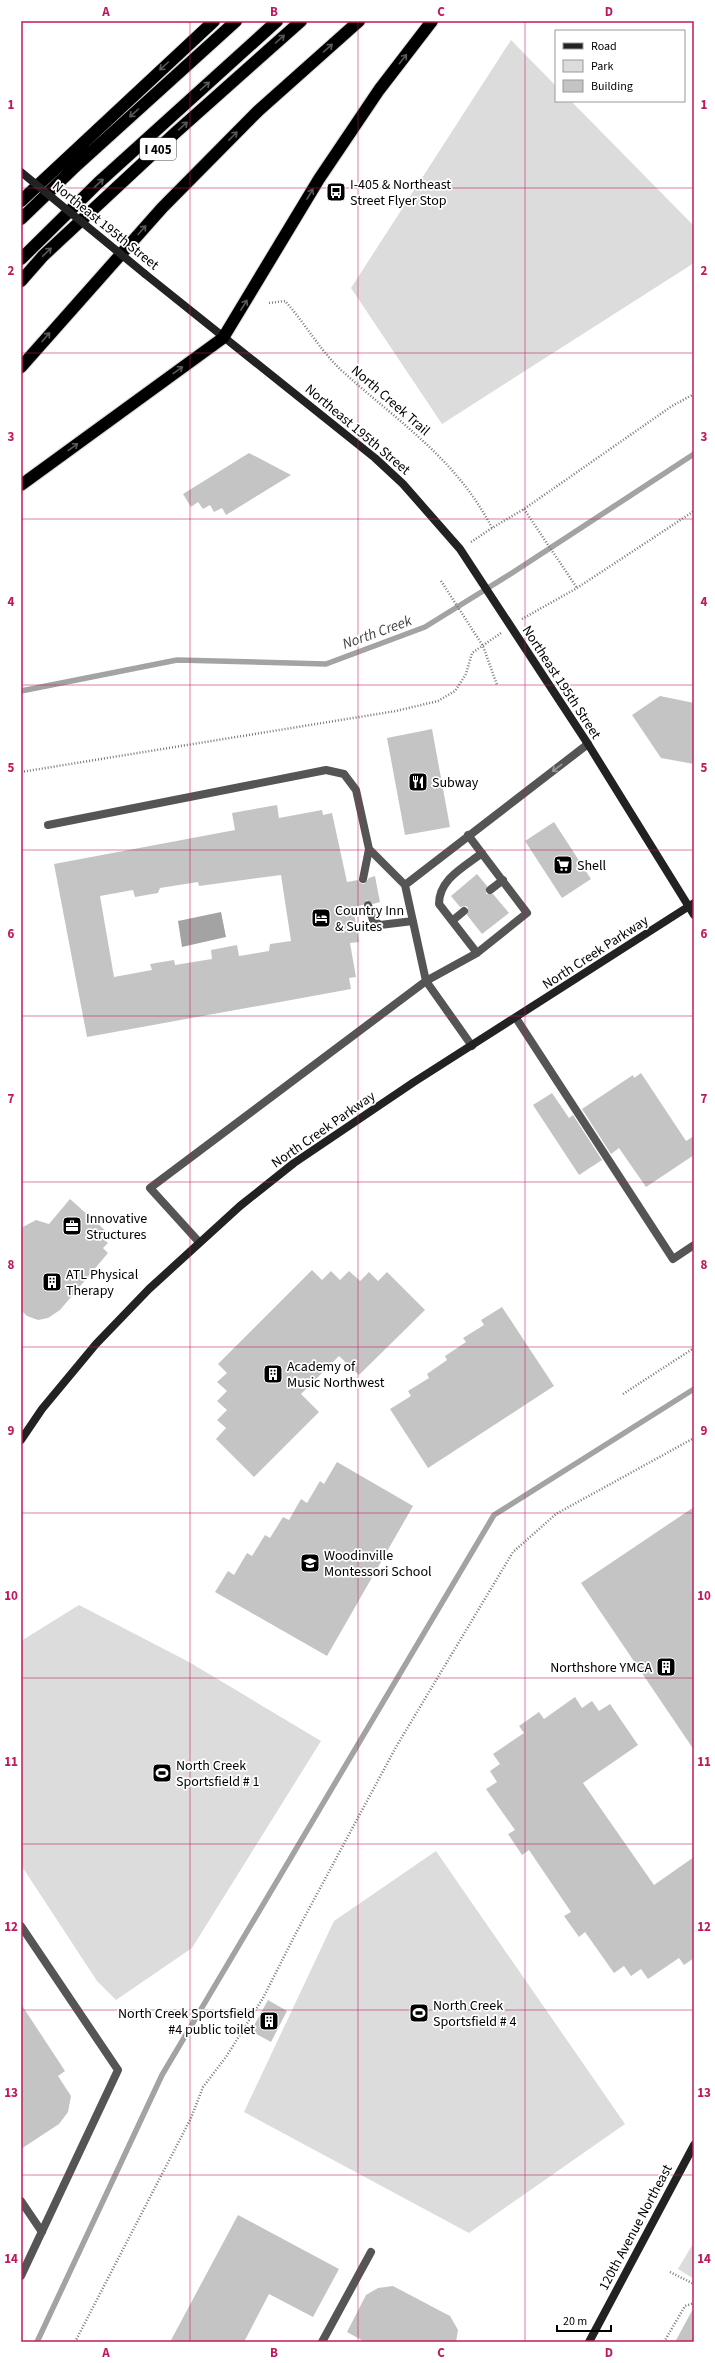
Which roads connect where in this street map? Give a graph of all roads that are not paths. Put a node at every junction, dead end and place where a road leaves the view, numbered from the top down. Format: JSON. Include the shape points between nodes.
{"nodes":[{"id":1,"x":214,"y":21,"type":"edge"},
{"id":2,"x":236,"y":21,"type":"edge"},
{"id":3,"x":277,"y":21,"type":"edge"},
{"id":4,"x":301,"y":21,"type":"edge"},
{"id":5,"x":359,"y":21,"type":"edge"},
{"id":6,"x":432,"y":21,"type":"edge"},
{"id":7,"x":21,"y":172,"type":"edge"},
{"id":8,"x":21,"y":201,"type":"edge"},
{"id":9,"x":21,"y":219,"type":"edge"},
{"id":10,"x":21,"y":259,"type":"edge"},
{"id":11,"x":21,"y":281,"type":"edge"},
{"id":12,"x":223,"y":338,"type":"junction"},
{"id":13,"x":21,"y":367,"type":"edge"},
{"id":14,"x":21,"y":485,"type":"edge"},
{"id":15,"x":588,"y":744,"type":"junction"},
{"id":16,"x":48,"y":825,"type":"dead end"},
{"id":17,"x":468,"y":835,"type":"junction"},
{"id":18,"x":369,"y":849,"type":"junction"},
{"id":19,"x":482,"y":853,"type":"junction"},
{"id":20,"x":363,"y":879,"type":"dead end"},
{"id":21,"x":503,"y":880,"type":"junction"},
{"id":22,"x":405,"y":885,"type":"junction"},
{"id":23,"x":490,"y":890,"type":"dead end"},
{"id":24,"x":368,"y":904,"type":"dead end"},
{"id":25,"x":691,"y":905,"type":"edge"},
{"id":26,"x":464,"y":911,"type":"dead end"},
{"id":27,"x":694,"y":915,"type":"edge"},
{"id":28,"x":413,"y":921,"type":"junction"},
{"id":29,"x":452,"y":921,"type":"junction"},
{"id":30,"x":477,"y":953,"type":"junction"},
{"id":31,"x":426,"y":981,"type":"junction"},
{"id":32,"x":516,"y":1018,"type":"junction"},
{"id":33,"x":472,"y":1046,"type":"junction"},
{"id":34,"x":198,"y":1242,"type":"junction"},
{"id":35,"x":694,"y":1246,"type":"edge"},
{"id":36,"x":21,"y":1440,"type":"edge"},
{"id":37,"x":21,"y":1926,"type":"edge"},
{"id":38,"x":694,"y":2145,"type":"edge"},
{"id":39,"x":21,"y":2201,"type":"edge"},
{"id":40,"x":42,"y":2232,"type":"junction"},
{"id":41,"x":371,"y":2252,"type":"dead end"},
{"id":42,"x":21,"y":2276,"type":"edge"},
{"id":43,"x":322,"y":2342,"type":"edge"},
{"id":44,"x":588,"y":2342,"type":"edge"}],
"edges":[{"from":1,"to":8,"type":"highway","one_way":true},
{"from":2,"to":9,"type":"highway","one_way":true},
{"from":10,"to":3,"type":"highway","number":"I 405","one_way":true,"via":[[116,167]]},
{"from":11,"to":4,"type":"highway","number":"I 405","one_way":true,"via":[[43,256],[128,176]]},
{"from":13,"to":5,"type":"highway","one_way":true,"via":[[162,208],[258,111]]},
{"from":12,"to":6,"type":"highway","one_way":true,"via":[[319,179],[379,90]]},
{"from":7,"to":12,"type":"main road","name":"Northeast 195th Street","bridge":true},
{"from":14,"to":12,"type":"highway","one_way":true},
{"from":12,"to":15,"type":"main road","name":"Northeast 195th Street","via":[[376,458],[403,484],[460,549]]},
{"from":15,"to":17,"type":"lane","one_way":true},
{"from":15,"to":25,"type":"main road","name":"Northeast 195th Street"},
{"from":16,"to":18,"type":"lane","via":[[326,770],[344,774],[356,790]]},
{"from":17,"to":19,"type":"lane"},
{"from":17,"to":22,"type":"lane"},
{"from":18,"to":20,"type":"lane"},
{"from":18,"to":22,"type":"lane"},
{"from":19,"to":21,"type":"lane"},
{"from":19,"to":29,"type":"lane","via":[[443,884],[439,904]]},
{"from":21,"to":23,"type":"lane"},
{"from":21,"to":30,"type":"lane","via":[[527,913]]},
{"from":22,"to":28,"type":"lane"},
{"from":24,"to":28,"type":"lane","via":[[373,920],[380,925]]},
{"from":25,"to":27,"type":"main road","name":"Northeast 195th Street"},
{"from":25,"to":32,"type":"main road","name":"North Creek Parkway"},
{"from":26,"to":29,"type":"lane"},
{"from":28,"to":31,"type":"lane"},
{"from":29,"to":30,"type":"lane"},
{"from":30,"to":31,"type":"lane"},
{"from":31,"to":33,"type":"lane"},
{"from":31,"to":34,"type":"lane","via":[[150,1188]]},
{"from":32,"to":33,"type":"main road","name":"North Creek Parkway"},
{"from":32,"to":35,"type":"lane","via":[[673,1259]]},
{"from":33,"to":34,"type":"main road","name":"North Creek Parkway","via":[[294,1163]]},
{"from":34,"to":36,"type":"main road","name":"North Creek Parkway","via":[[96,1344],[42,1409]]},
{"from":37,"to":40,"type":"lane","via":[[118,2070]]},
{"from":38,"to":44,"type":"main road","name":"120th Avenue Northeast"},
{"from":39,"to":40,"type":"lane"},
{"from":40,"to":42,"type":"lane"},
{"from":41,"to":43,"type":"lane"}]}
